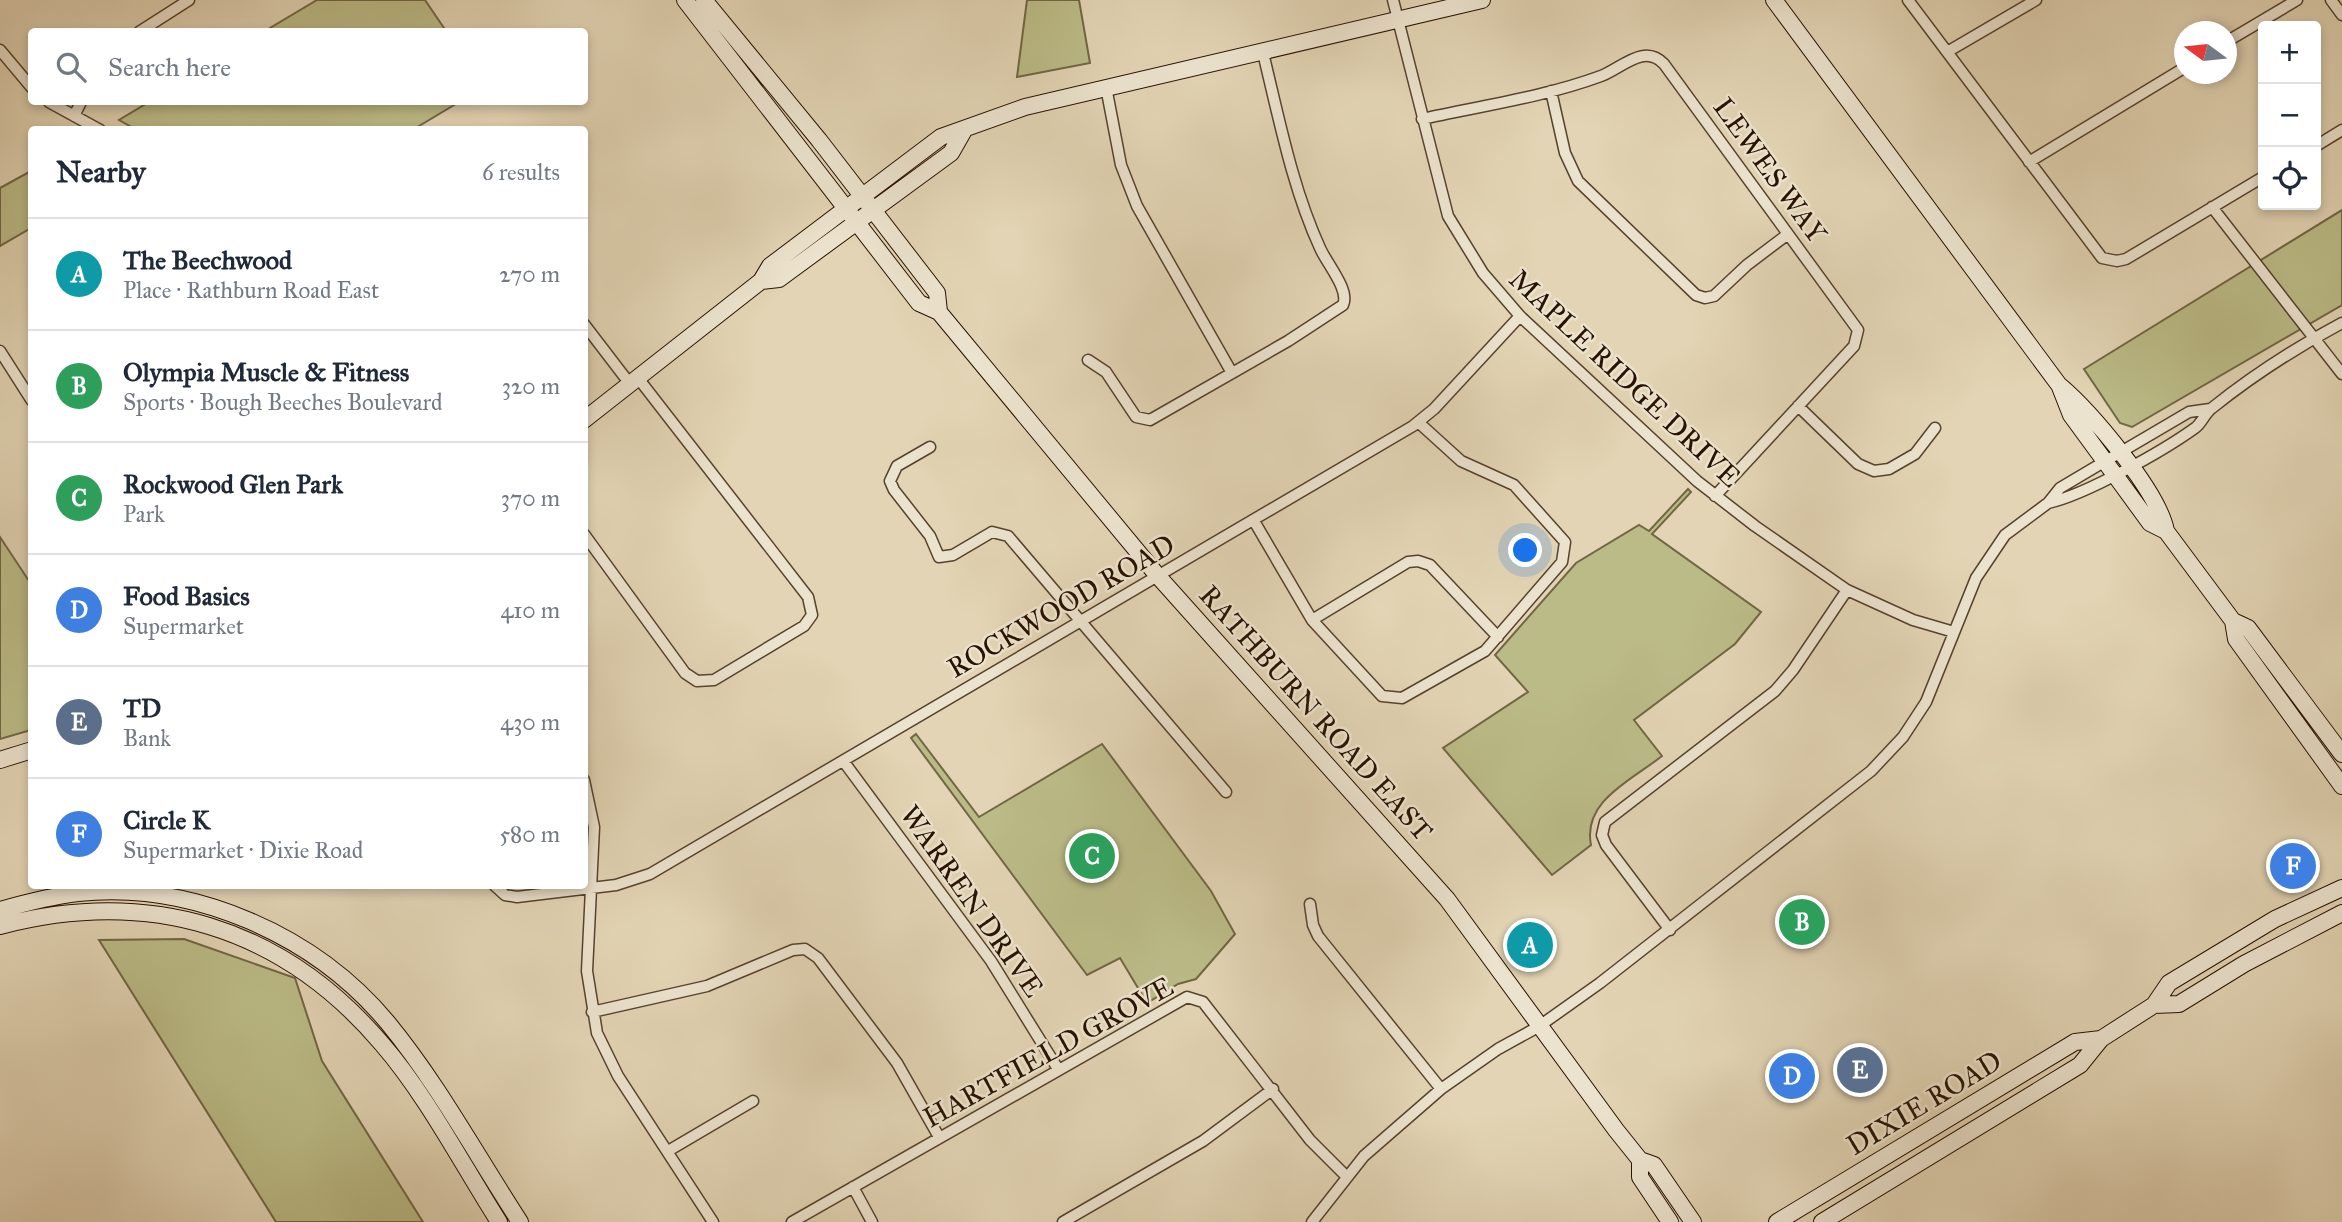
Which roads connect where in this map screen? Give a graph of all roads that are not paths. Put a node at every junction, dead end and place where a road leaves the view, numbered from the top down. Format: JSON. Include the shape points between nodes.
{"nodes":[{"id":1,"x":189,"y":0,"type":"edge"},
{"id":2,"x":685,"y":0,"type":"edge"},
{"id":3,"x":704,"y":0,"type":"edge"},
{"id":4,"x":1392,"y":0,"type":"edge"},
{"id":5,"x":1482,"y":0,"type":"edge"},
{"id":6,"x":1774,"y":0,"type":"edge"},
{"id":7,"x":1908,"y":0,"type":"edge"},
{"id":8,"x":2036,"y":0,"type":"edge"},
{"id":9,"x":2297,"y":0,"type":"edge"},
{"id":10,"x":2331,"y":0,"type":"edge"},
{"id":11,"x":2342,"y":15,"type":"edge"},
{"id":12,"x":1396,"y":19,"type":"junction"},
{"id":13,"x":145,"y":28,"type":"edge"},
{"id":14,"x":2237,"y":37,"type":"edge"},
{"id":15,"x":0,"y":50,"type":"edge"},
{"id":16,"x":1947,"y":52,"type":"junction"},
{"id":17,"x":1263,"y":53,"type":"junction"},
{"id":18,"x":2174,"y":75,"type":"edge"},
{"id":19,"x":28,"y":83,"type":"edge"},
{"id":20,"x":1106,"y":87,"type":"junction"},
{"id":21,"x":1551,"y":91,"type":"junction"},
{"id":22,"x":54,"y":105,"type":"edge"},
{"id":23,"x":80,"y":105,"type":"edge"},
{"id":24,"x":74,"y":116,"type":"junction"},
{"id":25,"x":1422,"y":119,"type":"junction"},
{"id":26,"x":93,"y":126,"type":"edge"},
{"id":27,"x":2342,"y":130,"type":"edge"},
{"id":28,"x":963,"y":132,"type":"junction"},
{"id":29,"x":2321,"y":143,"type":"edge"},
{"id":30,"x":2029,"y":162,"type":"junction"},
{"id":31,"x":2258,"y":180,"type":"edge"},
{"id":32,"x":863,"y":196,"type":"junction"},
{"id":33,"x":2212,"y":207,"type":"junction"},
{"id":34,"x":845,"y":209,"type":"junction"},
{"id":35,"x":874,"y":209,"type":"junction"},
{"id":36,"x":856,"y":223,"type":"junction"},
{"id":37,"x":1788,"y":234,"type":"junction"},
{"id":38,"x":761,"y":281,"type":"junction"},
{"id":39,"x":939,"y":312,"type":"junction"},
{"id":40,"x":1520,"y":316,"type":"junction"},
{"id":41,"x":2342,"y":323,"type":"edge"},
{"id":42,"x":588,"y":329,"type":"edge"},
{"id":43,"x":2315,"y":338,"type":"junction"},
{"id":44,"x":0,"y":351,"type":"edge"},
{"id":45,"x":1088,"y":360,"type":"dead end"},
{"id":46,"x":1232,"y":373,"type":"junction"},
{"id":47,"x":2342,"y":374,"type":"edge"},
{"id":48,"x":634,"y":381,"type":"junction"},
{"id":49,"x":28,"y":395,"type":"edge"},
{"id":50,"x":1798,"y":406,"type":"junction"},
{"id":51,"x":2210,"y":409,"type":"junction"},
{"id":52,"x":588,"y":417,"type":"edge"},
{"id":53,"x":1418,"y":422,"type":"junction"},
{"id":54,"x":1935,"y":428,"type":"dead end"},
{"id":55,"x":930,"y":447,"type":"dead end"},
{"id":56,"x":2116,"y":464,"type":"junction"},
{"id":57,"x":1715,"y":496,"type":"junction"},
{"id":58,"x":1254,"y":521,"type":"junction"},
{"id":59,"x":588,"y":540,"type":"edge"},
{"id":60,"x":1157,"y":575,"type":"junction"},
{"id":61,"x":1847,"y":590,"type":"junction"},
{"id":62,"x":1079,"y":620,"type":"junction"},
{"id":63,"x":1312,"y":620,"type":"junction"},
{"id":64,"x":2233,"y":621,"type":"junction"},
{"id":65,"x":1954,"y":632,"type":"junction"},
{"id":66,"x":1498,"y":636,"type":"junction"},
{"id":67,"x":28,"y":751,"type":"edge"},
{"id":68,"x":2342,"y":754,"type":"edge"},
{"id":69,"x":0,"y":760,"type":"edge"},
{"id":70,"x":844,"y":762,"type":"junction"},
{"id":71,"x":2342,"y":786,"type":"edge"},
{"id":72,"x":1226,"y":792,"type":"dead end"},
{"id":73,"x":588,"y":796,"type":"edge"},
{"id":74,"x":593,"y":888,"type":"junction"},
{"id":75,"x":2342,"y":888,"type":"edge"},
{"id":76,"x":498,"y":889,"type":"edge"},
{"id":77,"x":584,"y":889,"type":"edge"},
{"id":78,"x":588,"y":889,"type":"edge"},
{"id":79,"x":1310,"y":904,"type":"dead end"},
{"id":80,"x":0,"y":910,"type":"edge"},
{"id":81,"x":2342,"y":913,"type":"edge"},
{"id":82,"x":0,"y":926,"type":"edge"},
{"id":83,"x":1670,"y":930,"type":"junction"},
{"id":84,"x":2154,"y":1005,"type":"junction"},
{"id":85,"x":592,"y":1012,"type":"junction"},
{"id":86,"x":1538,"y":1027,"type":"junction"},
{"id":87,"x":2101,"y":1039,"type":"junction"},
{"id":88,"x":1058,"y":1069,"type":"junction"},
{"id":89,"x":1441,"y":1088,"type":"junction"},
{"id":90,"x":1273,"y":1089,"type":"junction"},
{"id":91,"x":753,"y":1101,"type":"dead end"},
{"id":92,"x":939,"y":1137,"type":"junction"},
{"id":93,"x":668,"y":1151,"type":"junction"},
{"id":94,"x":1640,"y":1160,"type":"junction"},
{"id":95,"x":1347,"y":1177,"type":"junction"},
{"id":96,"x":853,"y":1187,"type":"junction"},
{"id":97,"x":499,"y":1222,"type":"edge"},
{"id":98,"x":520,"y":1222,"type":"edge"},
{"id":99,"x":713,"y":1222,"type":"edge"},
{"id":100,"x":792,"y":1222,"type":"edge"},
{"id":101,"x":872,"y":1222,"type":"edge"},
{"id":102,"x":1063,"y":1222,"type":"edge"},
{"id":103,"x":1312,"y":1222,"type":"edge"},
{"id":104,"x":1670,"y":1222,"type":"edge"},
{"id":105,"x":1693,"y":1222,"type":"edge"},
{"id":106,"x":1777,"y":1222,"type":"edge"},
{"id":107,"x":1822,"y":1222,"type":"edge"}],
"edges":[{"from":1,"to":13,"type":"street"},
{"from":2,"to":34,"type":"main road","name":"RATHBURN ROAD EAST"},
{"from":3,"to":32,"type":"main road","name":"RATHBURN ROAD EAST"},
{"from":4,"to":12,"type":"street","name":"MAPLE RIDGE DRIVE"},
{"from":5,"to":12,"type":"main road"},
{"from":6,"to":56,"type":"main road","via":[[2059,385],[2082,405]]},
{"from":7,"to":16,"type":"street"},
{"from":8,"to":16,"type":"street"},
{"from":9,"to":14,"type":"street"},
{"from":10,"to":11,"type":"street"},
{"from":12,"to":17,"type":"main road"},
{"from":12,"to":25,"type":"street","name":"MAPLE RIDGE DRIVE"},
{"from":15,"to":19,"type":"street"},
{"from":16,"to":30,"type":"street"},
{"from":17,"to":20,"type":"main road"},
{"from":17,"to":46,"type":"street","via":[[1287,156],[1311,228],[1346,296],[1338,310]]},
{"from":18,"to":30,"type":"street"},
{"from":20,"to":28,"type":"main road","via":[[1025,107]]},
{"from":20,"to":46,"type":"street","via":[[1121,165],[1137,206]]},
{"from":21,"to":25,"type":"street","name":"LEWES WAY"},
{"from":21,"to":37,"type":"street","name":"LEWES WAY","via":[[1601,76],[1638,57],[1656,58]]},
{"from":21,"to":37,"type":"street","via":[[1578,181],[1696,295],[1714,296]]},
{"from":22,"to":24,"type":"street"},
{"from":23,"to":24,"type":"street"},
{"from":24,"to":26,"type":"street"},
{"from":25,"to":40,"type":"street","name":"MAPLE RIDGE DRIVE","via":[[1440,195],[1455,233]]},
{"from":27,"to":29,"type":"street"},
{"from":28,"to":32,"type":"main road","via":[[941,138]]},
{"from":28,"to":35,"type":"main road","via":[[951,153]]},
{"from":30,"to":33,"type":"street","via":[[2098,256],[2109,261],[2126,259]]},
{"from":31,"to":33,"type":"street"},
{"from":32,"to":34,"type":"main road"},
{"from":32,"to":35,"type":"main road","name":"RATHBURN ROAD EAST"},
{"from":33,"to":43,"type":"street"},
{"from":34,"to":36,"type":"main road","name":"RATHBURN ROAD EAST"},
{"from":34,"to":38,"type":"main road","via":[[771,266]]},
{"from":35,"to":36,"type":"main road"},
{"from":35,"to":39,"type":"main road","name":"RATHBURN ROAD EAST","via":[[937,293]]},
{"from":36,"to":38,"type":"main road","via":[[779,279]]},
{"from":36,"to":39,"type":"main road","name":"RATHBURN ROAD EAST","via":[[919,303]]},
{"from":37,"to":50,"type":"street","name":"LEWES WAY","via":[[1858,330],[1854,346]]},
{"from":38,"to":48,"type":"main road"},
{"from":39,"to":60,"type":"main road","name":"RATHBURN ROAD EAST"},
{"from":40,"to":53,"type":"street","name":"ROCKWOOD ROAD"},
{"from":40,"to":57,"type":"street","name":"MAPLE RIDGE DRIVE"},
{"from":41,"to":43,"type":"street"},
{"from":42,"to":48,"type":"street"},
{"from":43,"to":47,"type":"street"},
{"from":43,"to":51,"type":"street"},
{"from":44,"to":49,"type":"street"},
{"from":45,"to":46,"type":"street","via":[[1106,372],[1133,414],[1143,420],[1153,419]]},
{"from":48,"to":52,"type":"main road"},
{"from":48,"to":59,"type":"street","via":[[808,597],[812,615],[802,628],[714,680],[697,681],[685,673]]},
{"from":50,"to":54,"type":"street","via":[[1858,464],[1874,471],[1889,469],[1915,454]]},
{"from":50,"to":57,"type":"street","name":"LEWES WAY"},
{"from":51,"to":56,"type":"street","via":[[2189,412]]},
{"from":51,"to":56,"type":"street","via":[[2198,426]]},
{"from":53,"to":58,"type":"street","name":"ROCKWOOD ROAD"},
{"from":53,"to":66,"type":"street","via":[[1461,461],[1514,485],[1564,540],[1563,560]]},
{"from":55,"to":62,"type":"street","via":[[897,466],[890,481],[930,536],[939,557],[953,555],[992,532],[1004,533]]},
{"from":56,"to":64,"type":"main road","via":[[2163,514],[2166,531]]},
{"from":56,"to":65,"type":"street","via":[[2060,488],[1992,550]]},
{"from":57,"to":61,"type":"street","name":"MAPLE RIDGE DRIVE"},
{"from":58,"to":60,"type":"street","name":"ROCKWOOD ROAD"},
{"from":58,"to":63,"type":"street"},
{"from":60,"to":62,"type":"street","name":"ROCKWOOD ROAD"},
{"from":60,"to":86,"type":"main road","name":"RATHBURN ROAD EAST","via":[[1447,900]]},
{"from":61,"to":65,"type":"street","name":"MAPLE RIDGE DRIVE","via":[[1913,620]]},
{"from":61,"to":83,"type":"street","via":[[1775,691],[1605,822],[1602,835],[1606,845]]},
{"from":62,"to":70,"type":"street","name":"ROCKWOOD ROAD"},
{"from":62,"to":72,"type":"street"},
{"from":63,"to":66,"type":"street","via":[[1408,562],[1418,561],[1430,565]]},
{"from":63,"to":66,"type":"street","via":[[1378,692],[1392,699],[1402,698],[1480,654]]},
{"from":64,"to":68,"type":"main road","via":[[2248,628]]},
{"from":64,"to":71,"type":"main road","via":[[2236,639]]},
{"from":65,"to":83,"type":"street","via":[[1926,702],[1878,764],[1852,790]]},
{"from":67,"to":69,"type":"main road"},
{"from":70,"to":74,"type":"street","name":"ROCKWOOD ROAD","via":[[650,874]]},
{"from":70,"to":88,"type":"street","name":"WARREN DRIVE","via":[[991,961]]},
{"from":73,"to":74,"type":"street","via":[[593,816]]},
{"from":74,"to":78,"type":"street","name":"ROCKWOOD ROAD"},
{"from":74,"to":85,"type":"street","via":[[587,971]]},
{"from":75,"to":84,"type":"main road","name":"DIXIE ROAD","via":[[2276,919],[2169,983]]},
{"from":76,"to":77,"type":"street","name":"ROCKWOOD ROAD","via":[[513,897]]},
{"from":79,"to":89,"type":"street","via":[[1318,936]]},
{"from":80,"to":98,"type":"main road","via":[[79,893],[151,895],[214,908],[311,952],[388,1023]]},
{"from":81,"to":84,"type":"main road","name":"DIXIE ROAD","via":[[2179,1004]]},
{"from":82,"to":97,"type":"main road","via":[[83,910],[161,915],[229,932],[298,967],[326,987],[384,1046]]},
{"from":83,"to":86,"type":"street"},
{"from":84,"to":87,"type":"main road","name":"DIXIE ROAD"},
{"from":85,"to":92,"type":"street","via":[[692,991],[793,950],[807,950],[818,957],[897,1063]]},
{"from":85,"to":93,"type":"street","via":[[610,1063]]},
{"from":86,"to":89,"type":"street"},
{"from":86,"to":94,"type":"main road","name":"RATHBURN ROAD EAST"},
{"from":87,"to":106,"type":"main road","name":"DIXIE ROAD","via":[[2075,1042]]},
{"from":87,"to":107,"type":"main road","name":"DIXIE ROAD","via":[[2080,1065]]},
{"from":88,"to":90,"type":"street","name":"HARTFIELD GROVE","via":[[1191,997],[1203,1002]]},
{"from":88,"to":92,"type":"street","name":"HARTFIELD GROVE"},
{"from":89,"to":95,"type":"street","via":[[1384,1136]]},
{"from":90,"to":95,"type":"street","name":"HARTFIELD GROVE","via":[[1310,1139]]},
{"from":90,"to":102,"type":"street","via":[[1203,1141]]},
{"from":91,"to":93,"type":"street"},
{"from":92,"to":96,"type":"street","name":"HARTFIELD GROVE"},
{"from":93,"to":99,"type":"street"},
{"from":94,"to":104,"type":"main road","name":"RATHBURN ROAD EAST","via":[[1640,1177]]},
{"from":94,"to":105,"type":"main road","name":"RATHBURN ROAD EAST","via":[[1654,1165]]},
{"from":95,"to":103,"type":"street"},
{"from":96,"to":100,"type":"street","name":"HARTFIELD GROVE"},
{"from":96,"to":101,"type":"street"}]}
